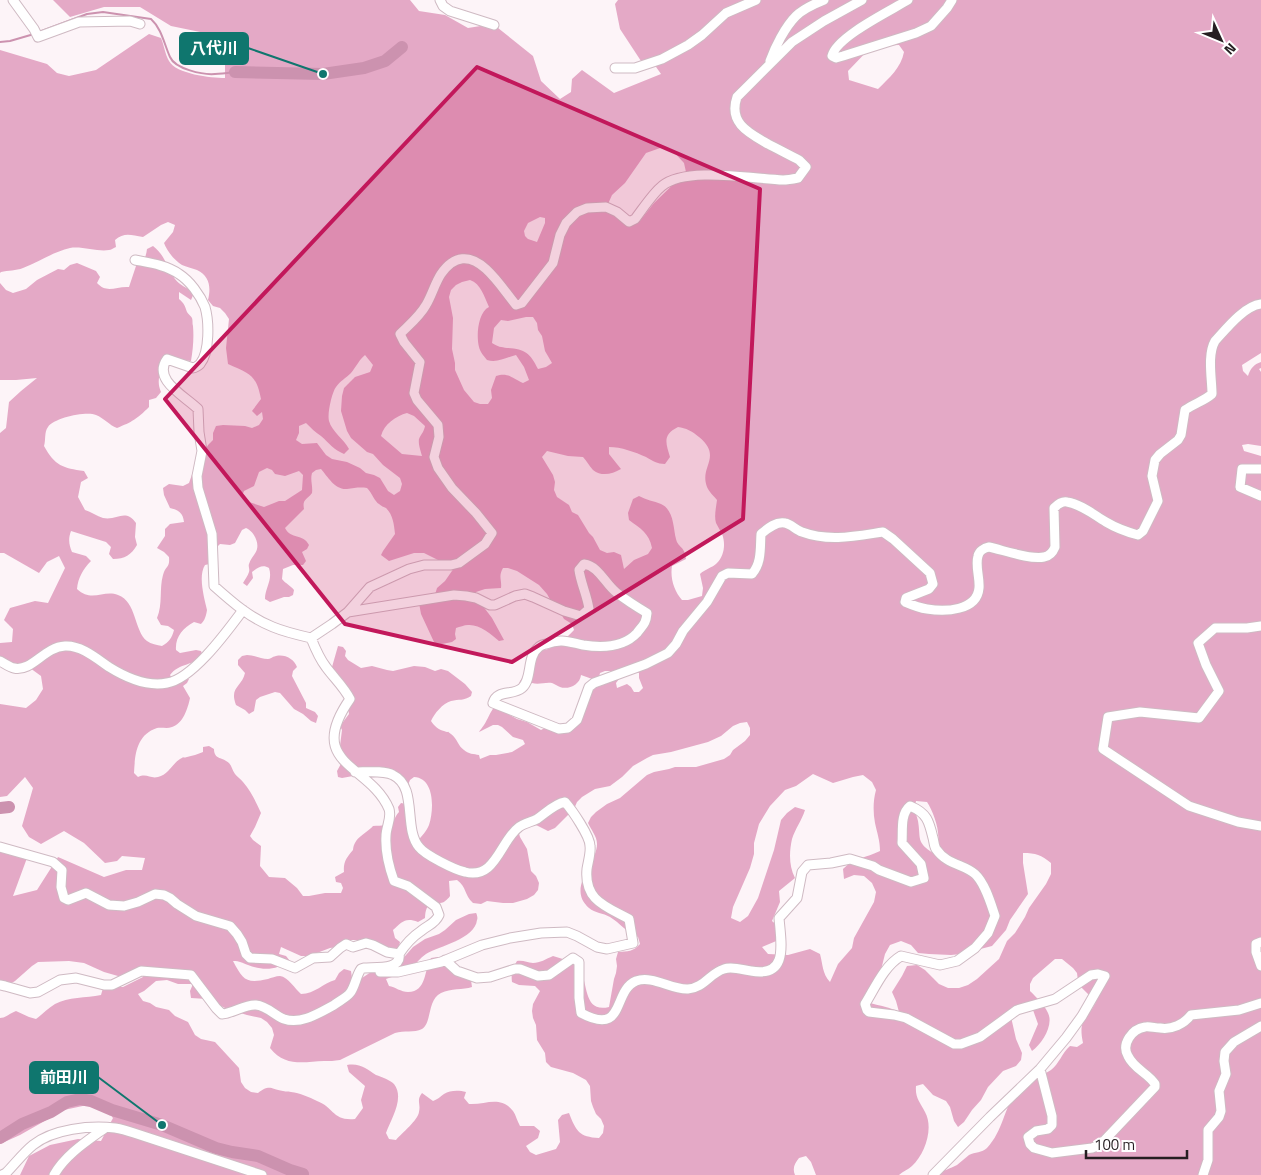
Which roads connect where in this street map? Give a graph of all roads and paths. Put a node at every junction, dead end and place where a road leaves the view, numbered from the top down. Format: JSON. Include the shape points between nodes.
{"nodes":[{"id":1,"x":13,"y":0,"type":"edge"},
{"id":2,"x":440,"y":0,"type":"edge"},
{"id":3,"x":756,"y":0,"type":"edge"},
{"id":4,"x":824,"y":0,"type":"edge"},
{"id":5,"x":862,"y":0,"type":"edge"},
{"id":6,"x":908,"y":0,"type":"edge"},
{"id":7,"x":952,"y":0,"type":"edge"},
{"id":8,"x":140,"y":24,"type":"dead end"},
{"id":9,"x":494,"y":25,"type":"dead end"},
{"id":10,"x":769,"y":65,"type":"junction"},
{"id":11,"x":615,"y":68,"type":"dead end"},
{"id":12,"x":135,"y":260,"type":"dead end"},
{"id":13,"x":1261,"y":304,"type":"edge"},
{"id":14,"x":1261,"y":469,"type":"edge"},
{"id":15,"x":1261,"y":496,"type":"edge"},
{"id":16,"x":243,"y":610,"type":"junction"},
{"id":17,"x":348,"y":612,"type":"junction"},
{"id":18,"x":1261,"y":626,"type":"edge"},
{"id":19,"x":310,"y":638,"type":"junction"},
{"id":20,"x":0,"y":661,"type":"edge"},
{"id":21,"x":356,"y":772,"type":"junction"},
{"id":22,"x":1261,"y":826,"type":"edge"},
{"id":23,"x":0,"y":847,"type":"edge"},
{"id":24,"x":1261,"y":942,"type":"edge"},
{"id":25,"x":399,"y":954,"type":"junction"},
{"id":26,"x":445,"y":960,"type":"junction"},
{"id":27,"x":1261,"y":966,"type":"edge"},
{"id":28,"x":359,"y":972,"type":"junction"},
{"id":29,"x":0,"y":985,"type":"edge"},
{"id":30,"x":1261,"y":1003,"type":"edge"},
{"id":31,"x":1261,"y":1026,"type":"edge"},
{"id":32,"x":1040,"y":1069,"type":"junction"},
{"id":33,"x":105,"y":1128,"type":"junction"},
{"id":34,"x":2,"y":1175,"type":"edge"},
{"id":35,"x":54,"y":1175,"type":"edge"},
{"id":36,"x":262,"y":1175,"type":"edge"},
{"id":37,"x":934,"y":1175,"type":"edge"},
{"id":38,"x":1204,"y":1175,"type":"edge"}],
"edges":[{"from":1,"to":8,"type":"street","via":[[36,33],[79,22],[130,21]]},
{"from":2,"to":9,"type":"street","via":[[450,11]]},
{"from":3,"to":11,"type":"street","via":[[726,13],[702,35],[662,59],[635,68]]},
{"from":4,"to":10,"type":"street","via":[[802,11],[790,23]]},
{"from":5,"to":10,"type":"street","via":[[792,42]]},
{"from":6,"to":7,"type":"street","via":[[853,33],[840,43],[832,56],[836,58],[916,33],[930,26]]},
{"from":10,"to":17,"type":"street","via":[[737,97],[735,114],[750,134],[806,167],[798,178],[785,180],[725,175],[675,178],[661,186],[629,222],[606,207],[578,212],[566,223],[560,235],[553,263],[522,303],[516,305],[497,280],[476,261],[455,260],[442,273],[426,307],[400,334],[420,362],[414,394],[438,425],[434,457],[438,468],[492,533],[485,544],[459,562],[409,569],[370,587]]},
{"from":12,"to":16,"type":"street","via":[[171,269],[181,275],[195,290],[204,307],[207,341],[200,364],[194,368],[167,358],[162,371],[166,382],[198,409],[202,451],[198,488],[212,534],[214,586]]},
{"from":13,"to":17,"type":"street","via":[[1240,315],[1212,345],[1212,394],[1186,410],[1178,440],[1155,460],[1152,476],[1158,501],[1143,531],[1138,535],[1125,532],[1081,507],[1066,501],[1059,503],[1054,508],[1053,553],[1046,558],[1032,558],[984,548],[977,557],[977,596],[970,604],[953,610],[926,609],[905,602],[906,598],[929,589],[933,584],[930,573],[883,532],[846,538],[822,537],[801,532],[785,523],[777,524],[761,534],[758,564],[752,574],[728,573],[722,576],[707,602],[668,653],[594,683],[589,687],[577,720],[568,728],[558,729],[493,703],[499,694],[520,690],[527,682],[531,660],[540,646],[555,640],[610,647],[633,637],[646,622],[647,614],[615,592],[589,565],[584,564],[579,570],[589,609],[580,616],[525,594],[496,605],[454,595]]},
{"from":14,"to":15,"type":"street","via":[[1242,469],[1240,487]]},
{"from":16,"to":19,"type":"street","via":[[270,626]]},
{"from":16,"to":20,"type":"street","via":[[199,663],[167,683],[134,679],[74,646],[53,648],[27,667],[13,668]]},
{"from":17,"to":19,"type":"street"},
{"from":18,"to":22,"type":"street","via":[[1215,628],[1198,643],[1219,691],[1199,718],[1140,712],[1108,717],[1103,749],[1190,806]]},
{"from":19,"to":21,"type":"street","via":[[326,667],[350,699],[335,726],[334,740],[342,760]]},
{"from":21,"to":25,"type":"street","via":[[383,798],[389,811],[386,838],[389,868],[394,881],[408,886],[438,910],[439,915],[434,922],[412,938]]},
{"from":21,"to":26,"type":"street","via":[[388,773],[402,782],[412,835],[418,846],[466,872],[485,871],[519,827],[565,802],[580,822],[590,845],[587,884],[591,893],[601,904],[628,919],[633,943],[607,950],[567,932],[541,933],[491,943]]},
{"from":23,"to":25,"type":"street","via":[[53,862],[62,870],[64,898],[68,900],[86,893],[109,905],[124,906],[156,894],[164,895],[196,916],[230,926],[250,958],[272,959],[295,968],[313,958],[330,957],[346,944],[353,947],[366,943]]},
{"from":24,"to":27,"type":"street","via":[[1256,944],[1256,952]]},
{"from":25,"to":28,"type":"street","via":[[396,964],[364,968]]},
{"from":26,"to":28,"type":"street","via":[[398,972]]},
{"from":26,"to":32,"type":"street","via":[[457,971],[477,978],[515,969],[538,976],[549,975],[573,958],[579,962],[581,1013],[600,1021],[615,1012],[626,989],[634,982],[651,980],[688,989],[696,988],[725,968],[766,972],[779,962],[782,954],[779,918],[797,898],[802,872],[808,865],[850,859],[911,882],[924,878],[921,864],[902,843],[905,809],[910,806],[927,818],[936,849],[950,862],[974,873],[979,879],[995,916],[988,933],[958,961],[940,965],[901,956],[893,961],[865,1004],[867,1010],[906,1018],[954,1044],[962,1044],[980,1037],[1017,1010],[1055,998],[1091,975],[1105,976],[1082,1016]]},
{"from":28,"to":29,"type":"street","via":[[346,997],[320,1013],[295,1021],[255,1005],[222,1014],[190,975],[141,971],[112,985],[76,978],[60,980],[30,993]]},
{"from":30,"to":32,"type":"street","via":[[1239,1010],[1191,1015],[1186,1021],[1163,1029],[1146,1026],[1137,1029],[1128,1038],[1127,1055],[1152,1079],[1155,1087],[1100,1145],[1092,1148],[1052,1153],[1030,1144],[1028,1137],[1052,1125]]},
{"from":31,"to":38,"type":"street","via":[[1234,1042],[1225,1052],[1226,1074],[1219,1091],[1221,1111],[1208,1130],[1208,1160]]},
{"from":32,"to":37,"type":"street"},
{"from":33,"to":34,"type":"street","via":[[70,1129],[48,1137],[34,1145]]},
{"from":33,"to":35,"type":"street","via":[[76,1150]]},
{"from":33,"to":36,"type":"street","via":[[134,1133]]}]}
